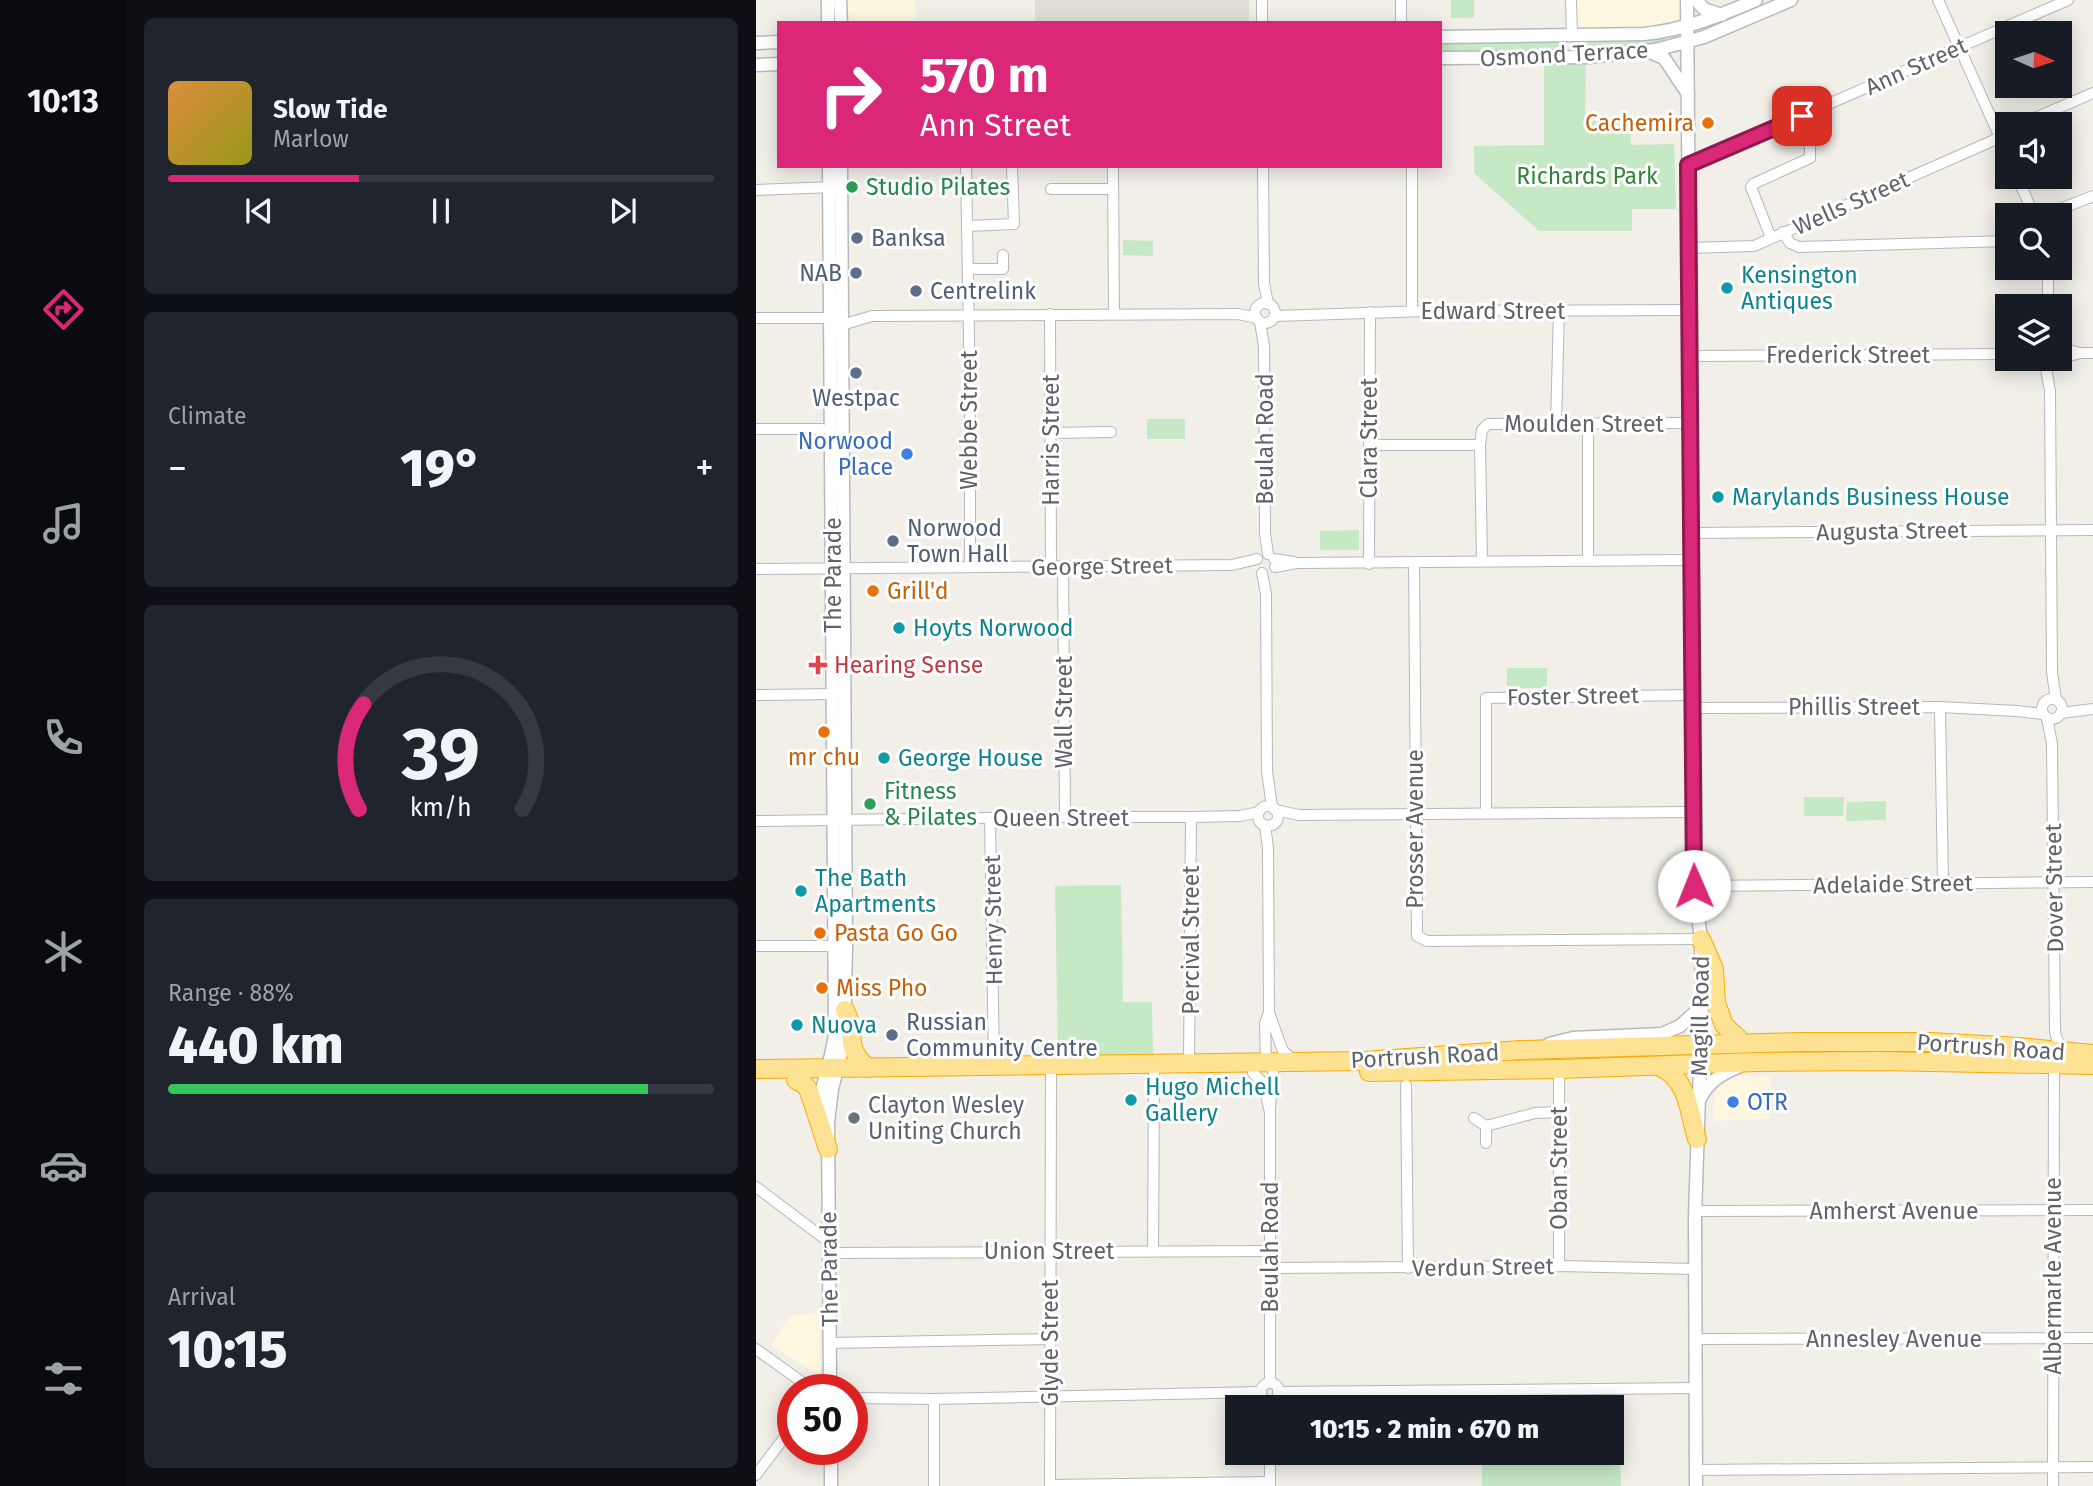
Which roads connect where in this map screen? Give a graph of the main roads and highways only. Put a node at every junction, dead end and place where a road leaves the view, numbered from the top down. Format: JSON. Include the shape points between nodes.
{"nodes":[{"id":1,"x":828,"y":0,"type":"edge"},
{"id":2,"x":840,"y":0,"type":"edge"},
{"id":3,"x":1687,"y":0,"type":"edge"},
{"id":4,"x":1696,"y":0,"type":"edge"},
{"id":5,"x":1756,"y":0,"type":"edge"},
{"id":6,"x":1791,"y":0,"type":"edge"},
{"id":7,"x":1722,"y":15,"type":"junction"},
{"id":8,"x":828,"y":21,"type":"edge"},
{"id":9,"x":841,"y":21,"type":"edge"},
{"id":10,"x":1687,"y":27,"type":"junction"},
{"id":11,"x":1572,"y":35,"type":"junction"},
{"id":12,"x":1442,"y":37,"type":"edge"},
{"id":13,"x":777,"y":42,"type":"edge"},
{"id":14,"x":1687,"y":42,"type":"junction"},
{"id":15,"x":756,"y":43,"type":"edge"},
{"id":16,"x":1649,"y":51,"type":"junction"},
{"id":17,"x":1572,"y":57,"type":"junction"},
{"id":18,"x":1442,"y":58,"type":"edge"},
{"id":19,"x":777,"y":64,"type":"edge"},
{"id":20,"x":756,"y":65,"type":"edge"},
{"id":21,"x":1688,"y":94,"type":"junction"},
{"id":22,"x":830,"y":168,"type":"edge"},
{"id":23,"x":840,"y":168,"type":"edge"},
{"id":24,"x":835,"y":187,"type":"junction"},
{"id":25,"x":1701,"y":939,"type":"junction"},
{"id":26,"x":840,"y":979,"type":"junction"},
{"id":27,"x":1703,"y":1006,"type":"junction"},
{"id":28,"x":845,"y":1010,"type":"junction"},
{"id":29,"x":1743,"y":1043,"type":"junction"},
{"id":30,"x":1701,"y":1044,"type":"junction"},
{"id":31,"x":1986,"y":1045,"type":"junction"},
{"id":32,"x":1521,"y":1050,"type":"junction"},
{"id":33,"x":2078,"y":1058,"type":"edge"},
{"id":34,"x":1752,"y":1062,"type":"junction"},
{"id":35,"x":1700,"y":1063,"type":"junction"},
{"id":36,"x":1658,"y":1066,"type":"junction"},
{"id":37,"x":869,"y":1068,"type":"junction"},
{"id":38,"x":756,"y":1069,"type":"edge"},
{"id":39,"x":1264,"y":1069,"type":"junction"},
{"id":40,"x":831,"y":1074,"type":"junction"},
{"id":41,"x":756,"y":1079,"type":"edge"},
{"id":42,"x":796,"y":1080,"type":"junction"},
{"id":43,"x":1697,"y":1103,"type":"junction"},
{"id":44,"x":1697,"y":1139,"type":"junction"},
{"id":45,"x":828,"y":1149,"type":"junction"},
{"id":46,"x":830,"y":1374,"type":"edge"},
{"id":47,"x":831,"y":1465,"type":"edge"},
{"id":48,"x":831,"y":1486,"type":"edge"},
{"id":49,"x":1696,"y":1486,"type":"edge"}],
"edges":[{"from":1,"to":8,"type":"main road"},
{"from":2,"to":9,"type":"main road"},
{"from":3,"to":10,"type":"main road","name":"Magill Road"},
{"from":4,"to":7,"type":"main road","via":[[1704,9]]},
{"from":5,"to":7,"type":"main road","name":"Osmond Terrace"},
{"from":6,"to":14,"type":"main road","name":"Osmond Terrace"},
{"from":7,"to":10,"type":"main road","name":"Osmond Terrace"},
{"from":10,"to":11,"type":"main road","name":"Osmond Terrace","via":[[1644,34]]},
{"from":10,"to":14,"type":"main road","name":"Magill Road"},
{"from":11,"to":12,"type":"main road","name":"Osmond Terrace"},
{"from":11,"to":17,"type":"main road"},
{"from":13,"to":15,"type":"main road"},
{"from":14,"to":16,"type":"main road","name":"Osmond Terrace"},
{"from":14,"to":21,"type":"main road","name":"Magill Road"},
{"from":16,"to":17,"type":"main road","name":"Osmond Terrace"},
{"from":16,"to":21,"type":"main road","via":[[1664,58]]},
{"from":17,"to":18,"type":"main road","name":"Osmond Terrace"},
{"from":19,"to":20,"type":"main road"},
{"from":21,"to":25,"type":"main road","name":"Magill Road","via":[[1694,886]]},
{"from":22,"to":24,"type":"main road","name":"The Parade"},
{"from":23,"to":24,"type":"main road","name":"The Parade"},
{"from":24,"to":26,"type":"main road","name":"The Parade"},
{"from":25,"to":27,"type":"main road","name":"Magill Road"},
{"from":25,"to":29,"type":"highway","via":[[1714,969],[1716,1003],[1724,1026]]},
{"from":26,"to":28,"type":"main road","name":"The Parade"},
{"from":26,"to":40,"type":"main road","name":"The Parade"},
{"from":27,"to":30,"type":"main road","name":"Magill Road"},
{"from":27,"to":32,"type":"main road","via":[[1680,1026],[1661,1034],[1573,1038]]},
{"from":28,"to":37,"type":"highway","via":[[855,1056]]},
{"from":28,"to":40,"type":"main road","name":"The Parade","via":[[844,1041]]},
{"from":29,"to":30,"type":"highway","name":"Portrush Road"},
{"from":29,"to":31,"type":"highway","name":"Portrush Road"},
{"from":30,"to":32,"type":"highway","name":"Portrush Road"},
{"from":30,"to":35,"type":"main road","name":"Magill Road"},
{"from":31,"to":33,"type":"highway","name":"Portrush Road"},
{"from":31,"to":33,"type":"highway","via":[[2044,1058]]},
{"from":32,"to":39,"type":"highway","name":"Portrush Road","via":[[1296,1061]]},
{"from":33,"to":34,"type":"highway","name":"Portrush Road"},
{"from":34,"to":35,"type":"highway","name":"Portrush Road"},
{"from":34,"to":43,"type":"main road","via":[[1722,1074]]},
{"from":35,"to":36,"type":"highway","name":"Portrush Road"},
{"from":35,"to":43,"type":"main road","name":"Magill Road"},
{"from":36,"to":39,"type":"highway","name":"Portrush Road","via":[[1366,1072]]},
{"from":36,"to":44,"type":"highway","via":[[1670,1070],[1681,1084]]},
{"from":37,"to":39,"type":"highway","name":"Portrush Road","via":[[1191,1062],[1204,1067]]},
{"from":37,"to":40,"type":"highway","name":"Portrush Road"},
{"from":38,"to":40,"type":"highway","name":"Portrush Road"},
{"from":39,"to":40,"type":"highway","name":"Portrush Road"},
{"from":40,"to":42,"type":"highway","name":"Portrush Road"},
{"from":40,"to":45,"type":"main road","name":"The Parade"},
{"from":41,"to":42,"type":"highway","name":"Portrush Road"},
{"from":42,"to":45,"type":"highway","via":[[809,1091]]},
{"from":43,"to":44,"type":"main road","name":"Magill Road"},
{"from":44,"to":49,"type":"main road","name":"Magill Road"},
{"from":45,"to":46,"type":"main road","name":"The Parade"},
{"from":47,"to":48,"type":"main road"}]}
